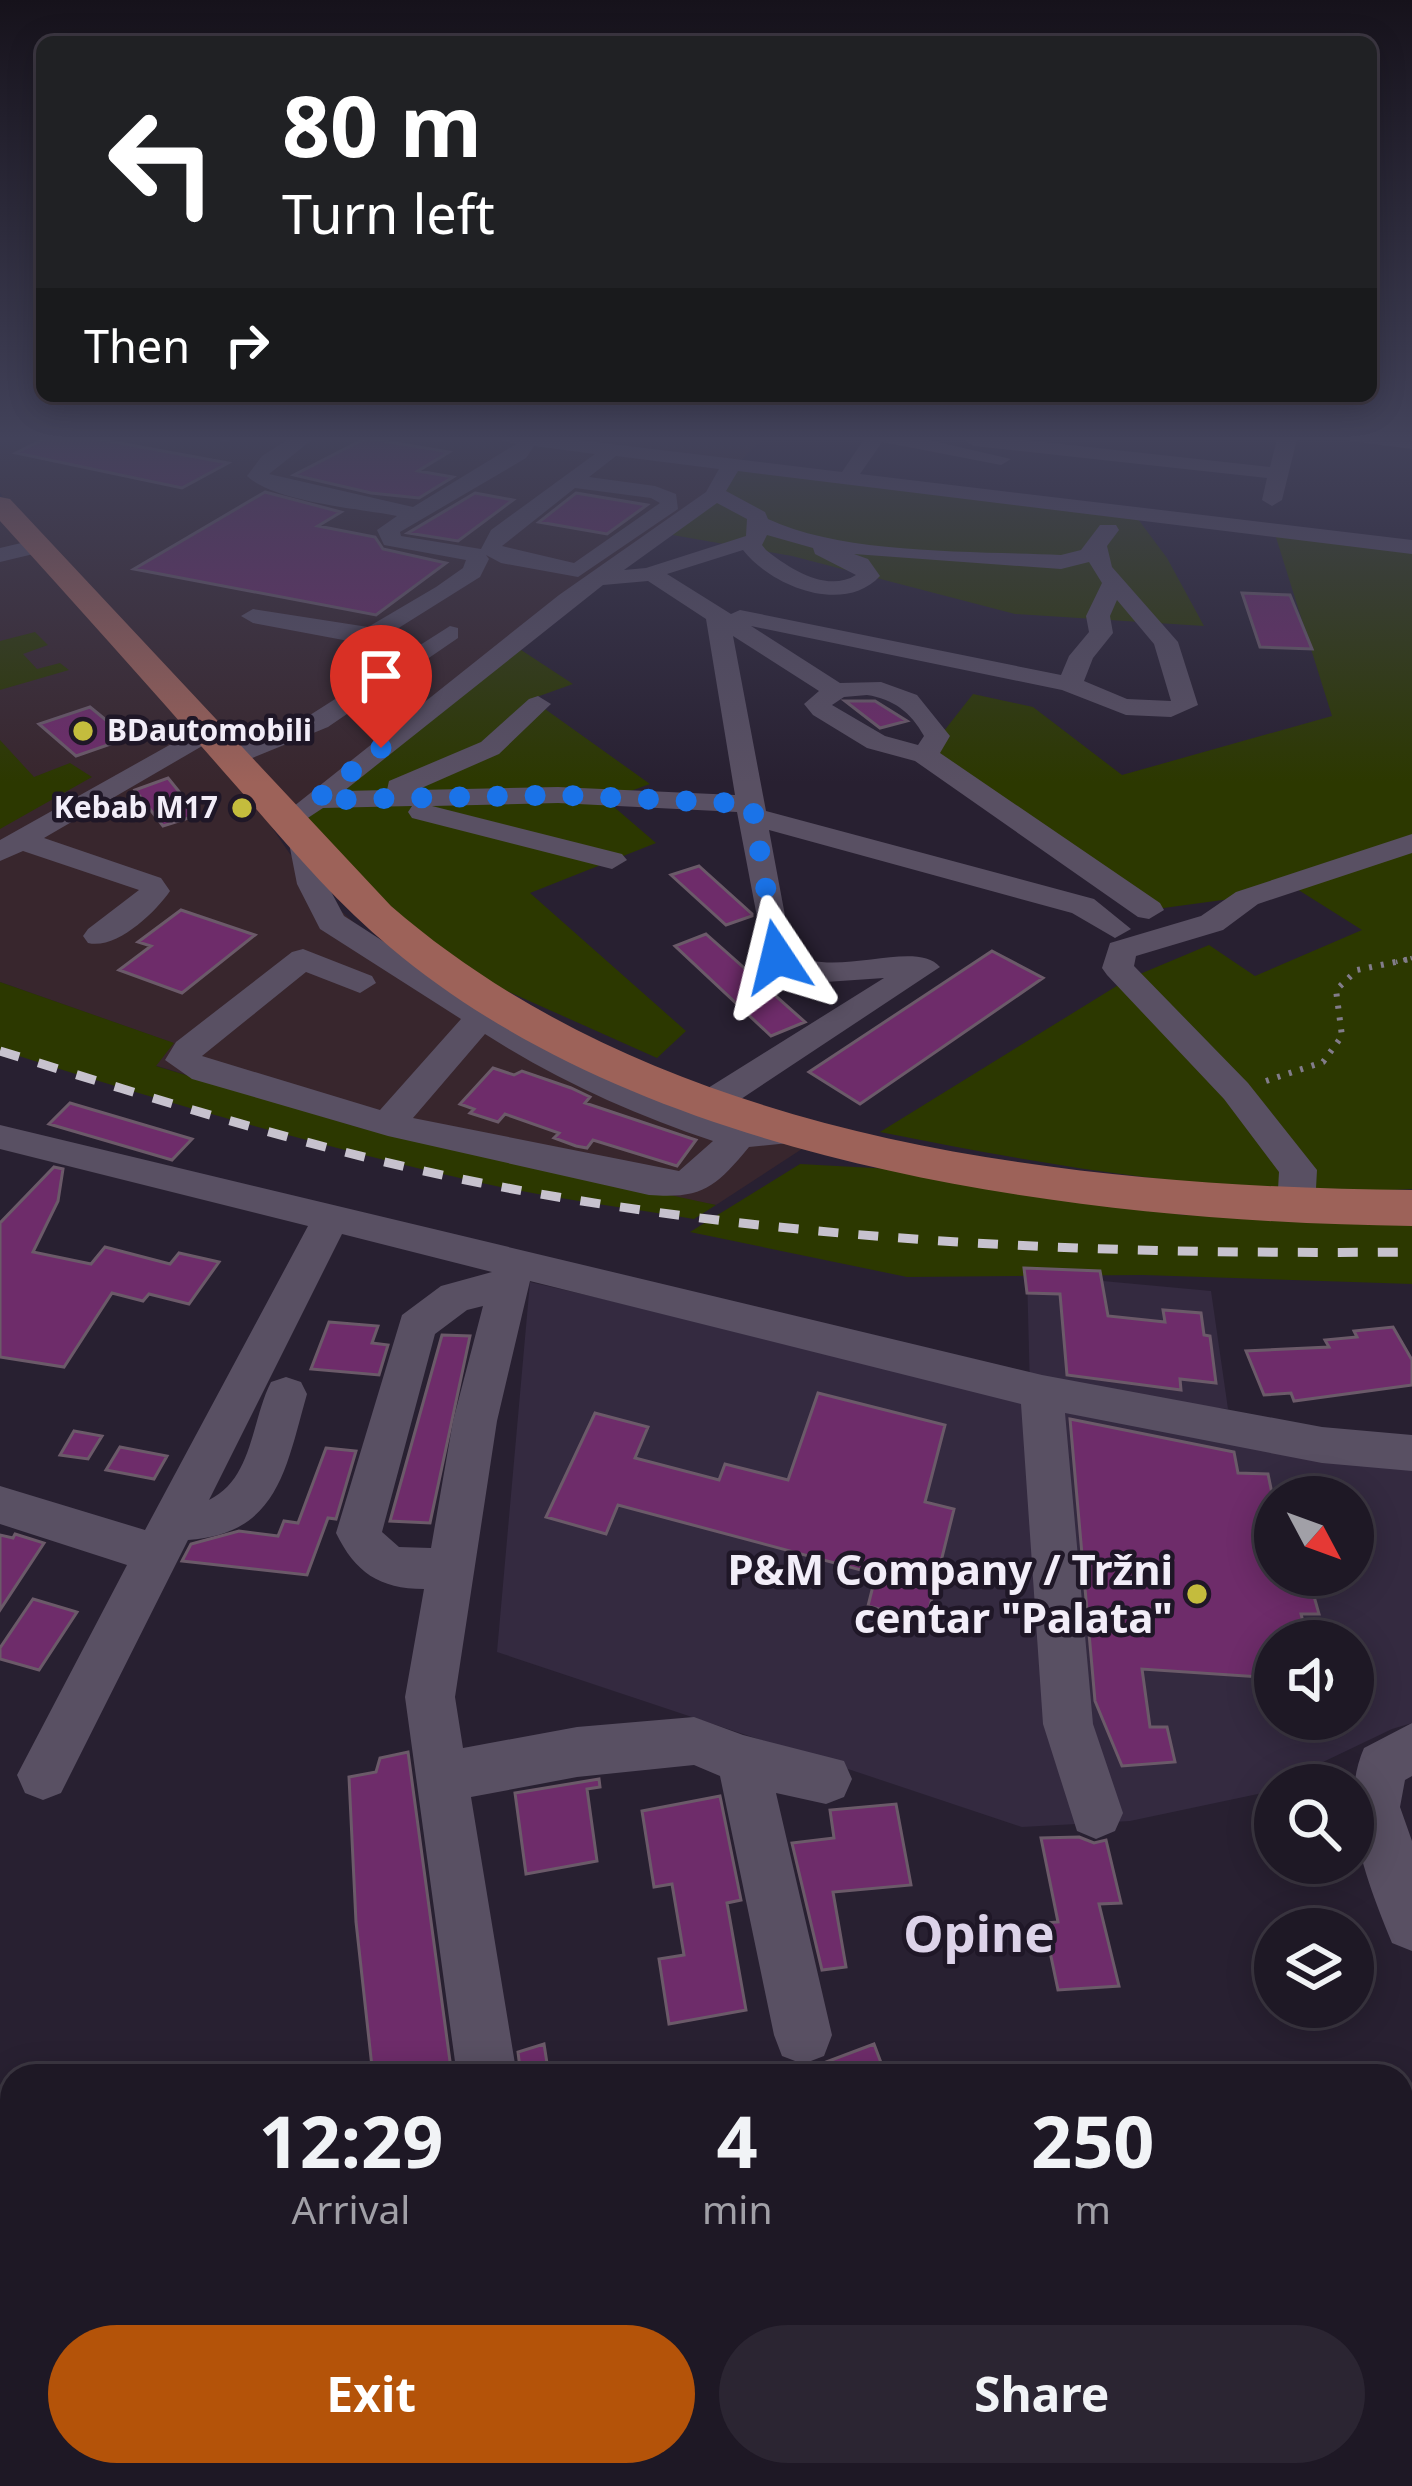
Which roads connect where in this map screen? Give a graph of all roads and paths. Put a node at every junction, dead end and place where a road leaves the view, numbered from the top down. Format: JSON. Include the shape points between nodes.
{"nodes":[{"id":1,"x":43,"y":551,"type":"edge"},
{"id":2,"x":435,"y":551,"type":"edge"},
{"id":3,"x":495,"y":551,"type":"edge"},
{"id":4,"x":605,"y":551,"type":"edge"},
{"id":5,"x":636,"y":551,"type":"edge"},
{"id":6,"x":713,"y":551,"type":"edge"},
{"id":7,"x":761,"y":551,"type":"edge"},
{"id":8,"x":829,"y":551,"type":"edge"},
{"id":9,"x":921,"y":551,"type":"edge"},
{"id":10,"x":1104,"y":551,"type":"edge"},
{"id":11,"x":1104,"y":566,"type":"junction"},
{"id":12,"x":652,"y":574,"type":"junction"},
{"id":13,"x":596,"y":579,"type":"junction"},
{"id":14,"x":717,"y":613,"type":"junction"},
{"id":15,"x":253,"y":616,"type":"dead end"},
{"id":16,"x":450,"y":633,"type":"dead end"},
{"id":17,"x":1070,"y":684,"type":"junction"},
{"id":18,"x":836,"y":691,"type":"junction"},
{"id":19,"x":538,"y":704,"type":"dead end"},
{"id":20,"x":219,"y":745,"type":"junction"},
{"id":21,"x":925,"y":754,"type":"junction"},
{"id":22,"x":364,"y":796,"type":"junction"},
{"id":23,"x":753,"y":811,"type":"junction"},
{"id":24,"x":302,"y":820,"type":"junction"},
{"id":25,"x":1412,"y":843,"type":"edge"},
{"id":26,"x":10,"y":846,"type":"edge"},
{"id":27,"x":612,"y":860,"type":"dead end"},
{"id":28,"x":1247,"y":898,"type":"junction"},
{"id":29,"x":1149,"y":910,"type":"junction"},
{"id":30,"x":99,"y":936,"type":"dead end"},
{"id":31,"x":1118,"y":940,"type":"junction"},
{"id":32,"x":1412,"y":958,"type":"edge"},
{"id":33,"x":360,"y":983,"type":"dead end"},
{"id":34,"x":481,"y":1030,"type":"junction"},
{"id":35,"x":1236,"y":1090,"type":"junction"},
{"id":36,"x":725,"y":1119,"type":"junction"},
{"id":37,"x":388,"y":1124,"type":"junction"},
{"id":38,"x":0,"y":1137,"type":"edge"},
{"id":39,"x":1296,"y":1208,"type":"junction"},
{"id":40,"x":1412,"y":1208,"type":"edge"},
{"id":41,"x":331,"y":1218,"type":"junction"},
{"id":42,"x":510,"y":1276,"type":"junction"},
{"id":43,"x":1042,"y":1393,"type":"junction"},
{"id":44,"x":286,"y":1394,"type":"dead end"},
{"id":45,"x":1412,"y":1453,"type":"edge"},
{"id":46,"x":0,"y":1504,"type":"edge"},
{"id":47,"x":165,"y":1538,"type":"junction"},
{"id":48,"x":449,"y":1567,"type":"junction"},
{"id":49,"x":1412,"y":1747,"type":"edge"},
{"id":50,"x":743,"y":1760,"type":"junction"},
{"id":51,"x":43,"y":1775,"type":"dead end"},
{"id":52,"x":443,"y":1777,"type":"junction"},
{"id":53,"x":826,"y":1779,"type":"dead end"},
{"id":54,"x":1096,"y":1813,"type":"dead end"},
{"id":55,"x":1412,"y":1923,"type":"edge"},
{"id":56,"x":803,"y":2035,"type":"dead end"},
{"id":57,"x":486,"y":2064,"type":"edge"}],
"edges":[{"from":1,"to":20,"type":"main road"},
{"from":2,"to":15,"type":"street","via":[[478,559],[472,572],[373,634]]},
{"from":3,"to":4,"type":"street","via":[[578,570]]},
{"from":5,"to":13,"type":"street"},
{"from":6,"to":12,"type":"street"},
{"from":7,"to":8,"type":"street","via":[[770,566],[832,590],[869,576]]},
{"from":9,"to":11,"type":"street"},
{"from":10,"to":11,"type":"street"},
{"from":11,"to":17,"type":"street","via":[[1101,633]]},
{"from":11,"to":17,"type":"street","via":[[1166,642],[1184,705],[1147,711]]},
{"from":12,"to":13,"type":"street"},
{"from":12,"to":14,"type":"street"},
{"from":13,"to":24,"type":"street"},
{"from":14,"to":17,"type":"street"},
{"from":14,"to":18,"type":"street"},
{"from":14,"to":23,"type":"street"},
{"from":16,"to":20,"type":"street","via":[[319,721]]},
{"from":18,"to":21,"type":"street","via":[[874,686],[903,698],[937,736]]},
{"from":18,"to":21,"type":"street","via":[[817,704],[822,710],[876,742]]},
{"from":19,"to":22,"type":"street","via":[[490,748]]},
{"from":20,"to":24,"type":"main road"},
{"from":20,"to":26,"type":"street"},
{"from":21,"to":29,"type":"street"},
{"from":22,"to":23,"type":"street","via":[[558,795]]},
{"from":22,"to":24,"type":"street"},
{"from":22,"to":27,"type":"street"},
{"from":23,"to":31,"type":"street","via":[[1083,906]]},
{"from":23,"to":36,"type":"street","via":[[777,957],[797,974],[924,967]]},
{"from":24,"to":34,"type":"street","via":[[312,884],[331,922]]},
{"from":24,"to":36,"type":"main road","via":[[386,921],[478,992]]},
{"from":25,"to":28,"type":"street"},
{"from":26,"to":30,"type":"street","via":[[150,884],[151,897]]},
{"from":28,"to":29,"type":"street"},
{"from":28,"to":31,"type":"street","via":[[1212,922]]},
{"from":29,"to":31,"type":"street"},
{"from":31,"to":35,"type":"street","via":[[1118,968]]},
{"from":32,"to":35,"type":"path","via":[[1357,970],[1336,990],[1342,1036],[1323,1062]]},
{"from":33,"to":37,"type":"street","via":[[302,959],[182,1060]]},
{"from":34,"to":36,"type":"street","via":[[650,1108]]},
{"from":34,"to":37,"type":"street"},
{"from":35,"to":39,"type":"street","via":[[1298,1170]]},
{"from":36,"to":37,"type":"street","via":[[715,1163],[686,1185]]},
{"from":36,"to":39,"type":"main road","via":[[808,1130],[1034,1183]]},
{"from":38,"to":41,"type":"street"},
{"from":39,"to":40,"type":"main road"},
{"from":41,"to":42,"type":"street"},
{"from":41,"to":47,"type":"street"},
{"from":42,"to":43,"type":"street"},
{"from":42,"to":48,"type":"street"},
{"from":42,"to":48,"type":"street","via":[[455,1297],[417,1326],[359,1533],[379,1562],[400,1570]]},
{"from":43,"to":45,"type":"street","via":[[1322,1445]]},
{"from":43,"to":54,"type":"street","via":[[1068,1724]]},
{"from":44,"to":47,"type":"street","via":[[255,1487],[220,1517]]},
{"from":46,"to":47,"type":"street"},
{"from":47,"to":51,"type":"street"},
{"from":48,"to":52,"type":"street","via":[[430,1696]]},
{"from":49,"to":55,"type":"street","via":[[1382,1766],[1373,1807]]},
{"from":50,"to":52,"type":"street","via":[[694,1741]]},
{"from":50,"to":53,"type":"street"},
{"from":50,"to":56,"type":"street"},
{"from":52,"to":57,"type":"street"}]}
